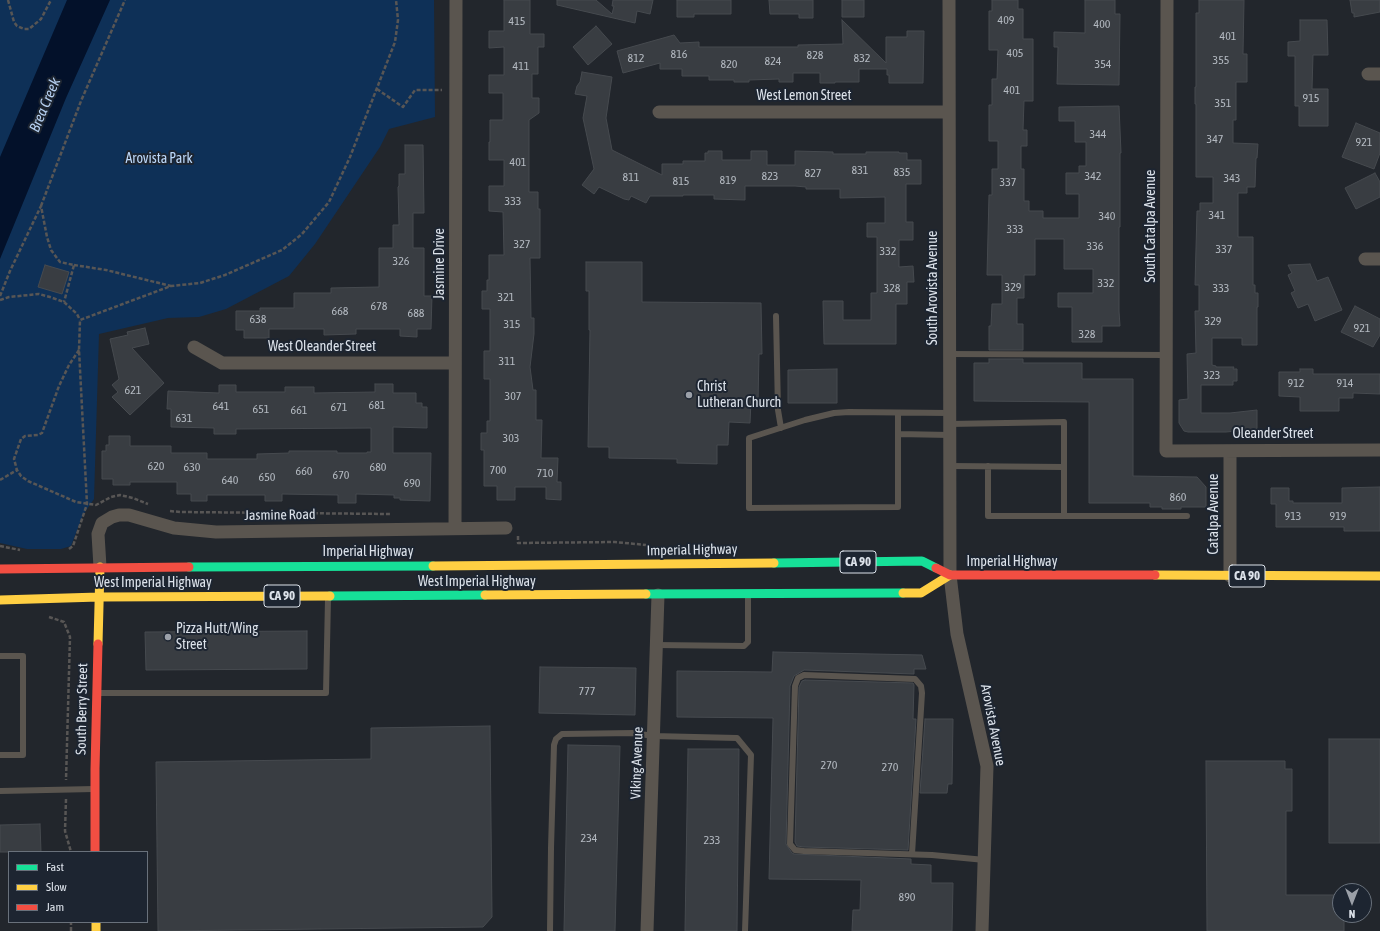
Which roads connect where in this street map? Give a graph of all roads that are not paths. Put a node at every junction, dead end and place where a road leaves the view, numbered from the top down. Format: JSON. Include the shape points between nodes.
{"nodes":[{"id":1,"x":456,"y":0,"type":"edge"},
{"id":2,"x":949,"y":0,"type":"edge"},
{"id":3,"x":1167,"y":0,"type":"edge"},
{"id":4,"x":659,"y":112,"type":"dead end"},
{"id":5,"x":949,"y":112,"type":"junction"},
{"id":6,"x":1366,"y":260,"type":"dead end"},
{"id":7,"x":1380,"y":260,"type":"edge"},
{"id":8,"x":776,"y":316,"type":"dead end"},
{"id":9,"x":194,"y":347,"type":"dead end"},
{"id":10,"x":949,"y":354,"type":"junction"},
{"id":11,"x":1166,"y":356,"type":"junction"},
{"id":12,"x":455,"y":363,"type":"junction"},
{"id":13,"x":898,"y":413,"type":"junction"},
{"id":14,"x":949,"y":424,"type":"junction"},
{"id":15,"x":781,"y":428,"type":"junction"},
{"id":16,"x":898,"y":434,"type":"junction"},
{"id":17,"x":1380,"y":450,"type":"edge"},
{"id":18,"x":1166,"y":451,"type":"joint"},
{"id":19,"x":1230,"y":451,"type":"junction"},
{"id":20,"x":950,"y":466,"type":"junction"},
{"id":21,"x":988,"y":466,"type":"junction"},
{"id":22,"x":1064,"y":467,"type":"junction"},
{"id":23,"x":1064,"y":516,"type":"junction"},
{"id":24,"x":1187,"y":516,"type":"dead end"},
{"id":25,"x":455,"y":528,"type":"junction"},
{"id":26,"x":506,"y":528,"type":"dead end"},
{"id":27,"x":100,"y":567,"type":"junction"},
{"id":28,"x":0,"y":569,"type":"edge"},
{"id":29,"x":950,"y":575,"type":"junction"},
{"id":30,"x":1230,"y":576,"type":"junction"},
{"id":31,"x":1380,"y":576,"type":"edge"},
{"id":32,"x":658,"y":591,"type":"junction"},
{"id":33,"x":748,"y":594,"type":"junction"},
{"id":34,"x":328,"y":596,"type":"junction"},
{"id":35,"x":99,"y":597,"type":"junction"},
{"id":36,"x":0,"y":600,"type":"edge"},
{"id":37,"x":656,"y":645,"type":"junction"},
{"id":38,"x":0,"y":656,"type":"edge"},
{"id":39,"x":96,"y":692,"type":"junction"},
{"id":40,"x":653,"y":736,"type":"junction"},
{"id":41,"x":0,"y":755,"type":"edge"},
{"id":42,"x":96,"y":788,"type":"junction"},
{"id":43,"x":0,"y":791,"type":"edge"},
{"id":44,"x":95,"y":851,"type":"edge"},
{"id":45,"x":912,"y":854,"type":"junction"},
{"id":46,"x":985,"y":860,"type":"junction"},
{"id":47,"x":550,"y":931,"type":"edge"},
{"id":48,"x":648,"y":931,"type":"edge"},
{"id":49,"x":745,"y":931,"type":"edge"},
{"id":50,"x":982,"y":931,"type":"edge"}],
"edges":[{"from":1,"to":12,"type":"street","name":"Jasmine Drive"},
{"from":2,"to":5,"type":"street","name":"South Arovista Avenue"},
{"from":3,"to":11,"type":"street","name":"South Catalpa Avenue"},
{"from":4,"to":5,"type":"street","name":"West Lemon Street"},
{"from":5,"to":10,"type":"street","name":"South Arovista Avenue"},
{"from":6,"to":7,"type":"street"},
{"from":8,"to":15,"type":"lane","via":[[778,410]]},
{"from":9,"to":12,"type":"street","name":"West Oleander Street","via":[[222,363]]},
{"from":10,"to":11,"type":"lane"},
{"from":10,"to":14,"type":"street","name":"South Arovista Avenue"},
{"from":11,"to":18,"type":"street","name":"South Catalpa Avenue"},
{"from":12,"to":25,"type":"street","name":"Jasmine Drive"},
{"from":13,"to":14,"type":"lane"},
{"from":13,"to":15,"type":"lane","via":[[834,412]]},
{"from":13,"to":16,"type":"lane"},
{"from":14,"to":16,"type":"lane"},
{"from":14,"to":20,"type":"street","name":"South Arovista Avenue"},
{"from":14,"to":22,"type":"lane","via":[[1064,422]]},
{"from":15,"to":16,"type":"lane","via":[[749,438],[749,508],[898,507]]},
{"from":17,"to":19,"type":"street","name":"Oleander Street"},
{"from":18,"to":19,"type":"street","name":"Oleander Street"},
{"from":19,"to":30,"type":"street","name":"Catalpa Avenue"},
{"from":20,"to":21,"type":"lane"},
{"from":20,"to":29,"type":"street","name":"South Arovista Avenue"},
{"from":21,"to":22,"type":"lane"},
{"from":21,"to":23,"type":"lane","via":[[988,516]]},
{"from":22,"to":23,"type":"lane"},
{"from":23,"to":24,"type":"lane"},
{"from":25,"to":26,"type":"street","name":"Jasmine Road"},
{"from":25,"to":27,"type":"street","name":"Jasmine Road","via":[[216,532],[174,528],[129,515],[119,515],[102,523],[98,534]]},
{"from":27,"to":28,"type":"main road","name":"Imperial Highway","number":"CA 90"},
{"from":27,"to":29,"type":"main road","name":"Imperial Highway","number":"CA 90","via":[[658,568],[922,561]]},
{"from":27,"to":35,"type":"main road","name":"South Berry Street"},
{"from":29,"to":30,"type":"main road","name":"Imperial Highway","number":"CA 90"},
{"from":29,"to":33,"type":"main road","name":"West Imperial Highway","number":"CA 90","via":[[921,593]]},
{"from":29,"to":46,"type":"street","name":"Arovista Avenue","via":[[957,634],[987,766]]},
{"from":30,"to":31,"type":"main road","name":"Imperial Highway","number":"CA 90"},
{"from":32,"to":33,"type":"main road","name":"West Imperial Highway","number":"CA 90"},
{"from":32,"to":34,"type":"main road","name":"West Imperial Highway","number":"CA 90"},
{"from":32,"to":37,"type":"street","name":"Viking Avenue"},
{"from":33,"to":37,"type":"lane","via":[[748,642],[744,646]]},
{"from":34,"to":35,"type":"main road","name":"West Imperial Highway","number":"CA 90"},
{"from":34,"to":39,"type":"lane","via":[[326,692]]},
{"from":35,"to":36,"type":"main road","name":"West Imperial Highway","number":"CA 90"},
{"from":35,"to":39,"type":"main road","name":"South Berry Street"},
{"from":37,"to":40,"type":"street","name":"Viking Avenue"},
{"from":38,"to":41,"type":"lane","via":[[23,656],[23,755]]},
{"from":39,"to":42,"type":"main road","name":"South Berry Street"},
{"from":40,"to":47,"type":"lane","via":[[634,733],[562,734],[556,739]]},
{"from":40,"to":48,"type":"street","name":"Viking Avenue"},
{"from":40,"to":49,"type":"lane","via":[[737,738],[751,756]]},
{"from":42,"to":43,"type":"lane"},
{"from":42,"to":44,"type":"main road","name":"South Berry Street"},
{"from":45,"to":45,"type":"lane","via":[[804,852],[795,850],[790,844],[795,686],[798,678],[804,675],[914,679],[921,686]]},
{"from":45,"to":46,"type":"lane"},
{"from":46,"to":50,"type":"street","name":"Arovista Avenue"}]}
